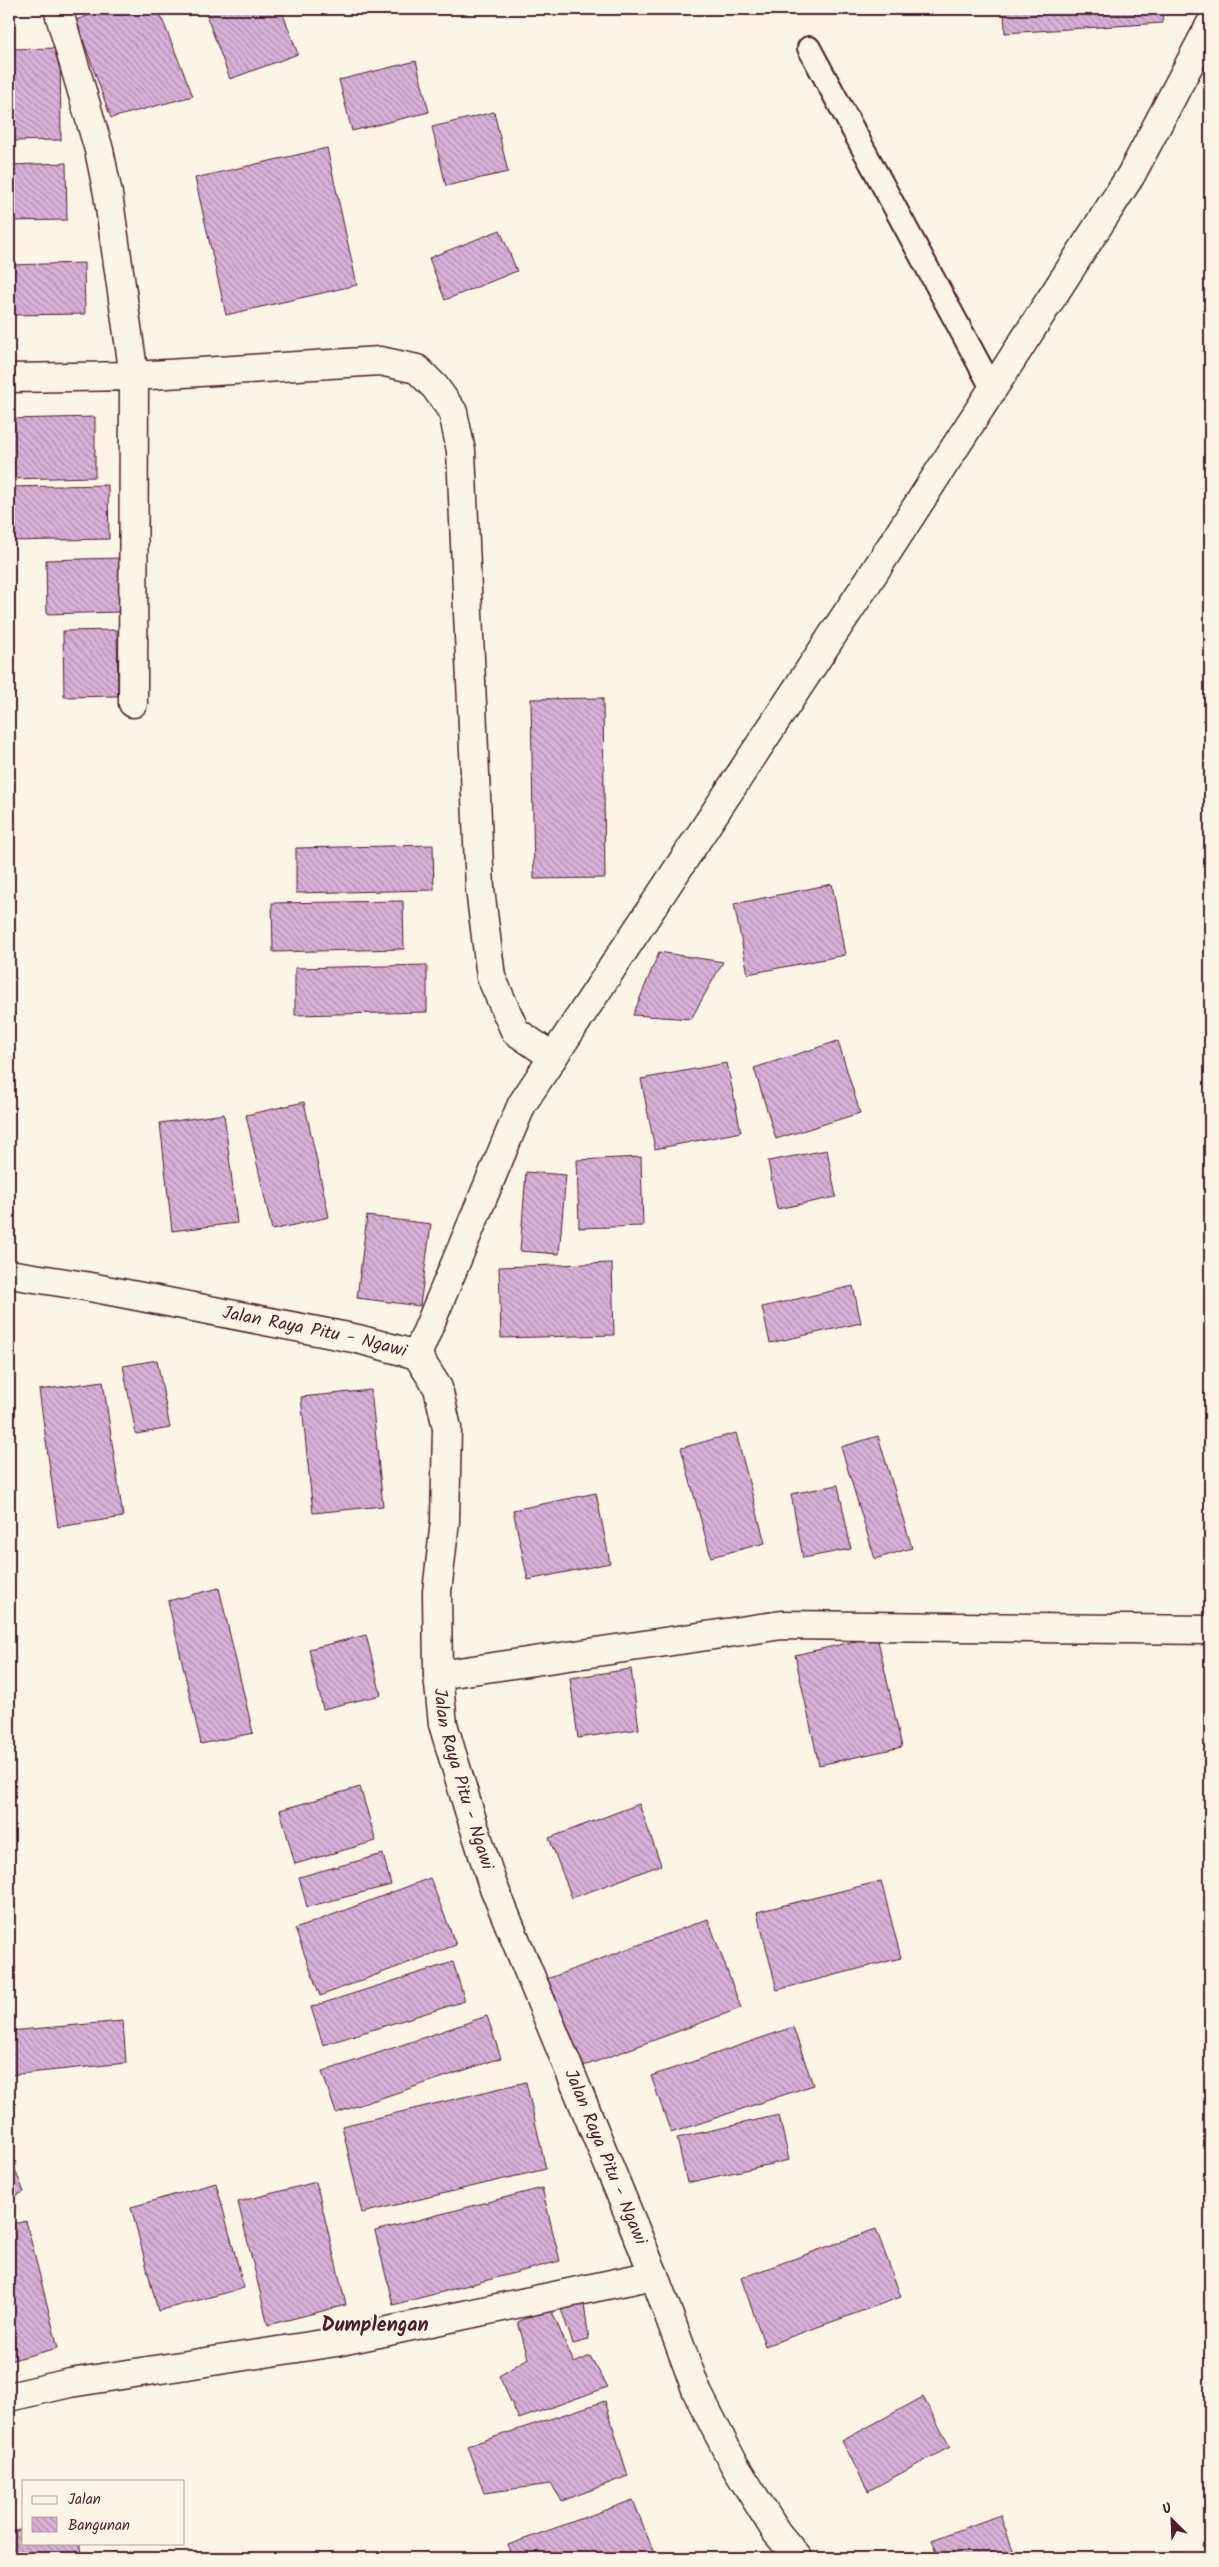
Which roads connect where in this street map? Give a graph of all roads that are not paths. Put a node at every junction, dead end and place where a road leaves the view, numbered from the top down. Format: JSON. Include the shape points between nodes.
{"nodes":[{"id":1,"x":58,"y":9,"type":"edge"},
{"id":2,"x":1210,"y":25,"type":"edge"},
{"id":3,"x":809,"y":48,"type":"dead end"},
{"id":4,"x":134,"y":376,"type":"junction"},
{"id":5,"x":9,"y":378,"type":"edge"},
{"id":6,"x":992,"y":388,"type":"junction"},
{"id":7,"x":133,"y":703,"type":"dead end"},
{"id":8,"x":553,"y":1057,"type":"junction"},
{"id":9,"x":9,"y":1274,"type":"edge"},
{"id":10,"x":417,"y":1355,"type":"junction"},
{"id":11,"x":1210,"y":1630,"type":"edge"},
{"id":12,"x":438,"y":1675,"type":"junction"},
{"id":13,"x":654,"y":2275,"type":"junction"},
{"id":14,"x":9,"y":2397,"type":"edge"},
{"id":15,"x":798,"y":2558,"type":"edge"}],
"edges":[{"from":1,"to":4,"type":"street","via":[[99,150]]},
{"from":2,"to":6,"type":"street","via":[[1131,175]]},
{"from":3,"to":6,"type":"lane"},
{"from":4,"to":5,"type":"street"},
{"from":4,"to":7,"type":"street"},
{"from":4,"to":8,"type":"street","via":[[380,361],[417,369],[435,387],[452,412],[461,451],[480,889],[491,977],[515,1031]]},
{"from":6,"to":8,"type":"street","via":[[875,571]]},
{"from":8,"to":10,"type":"street","via":[[522,1104]]},
{"from":9,"to":10,"type":"street","name":"Jalan Raya Pitu - Ngawi","via":[[358,1339]]},
{"from":10,"to":12,"type":"street","name":"Jalan Raya Pitu - Ngawi","via":[[438,1388],[447,1428],[445,1521],[437,1592]]},
{"from":11,"to":12,"type":"street","via":[[782,1625]]},
{"from":12,"to":13,"type":"street","name":"Jalan Raya Pitu - Ngawi","via":[[443,1724],[492,1883]]},
{"from":13,"to":14,"type":"street","via":[[336,2342],[70,2383]]},
{"from":13,"to":15,"type":"street","name":"Jalan Raya Pitu - Ngawi","via":[[701,2400],[735,2466],[777,2533]]}]}
